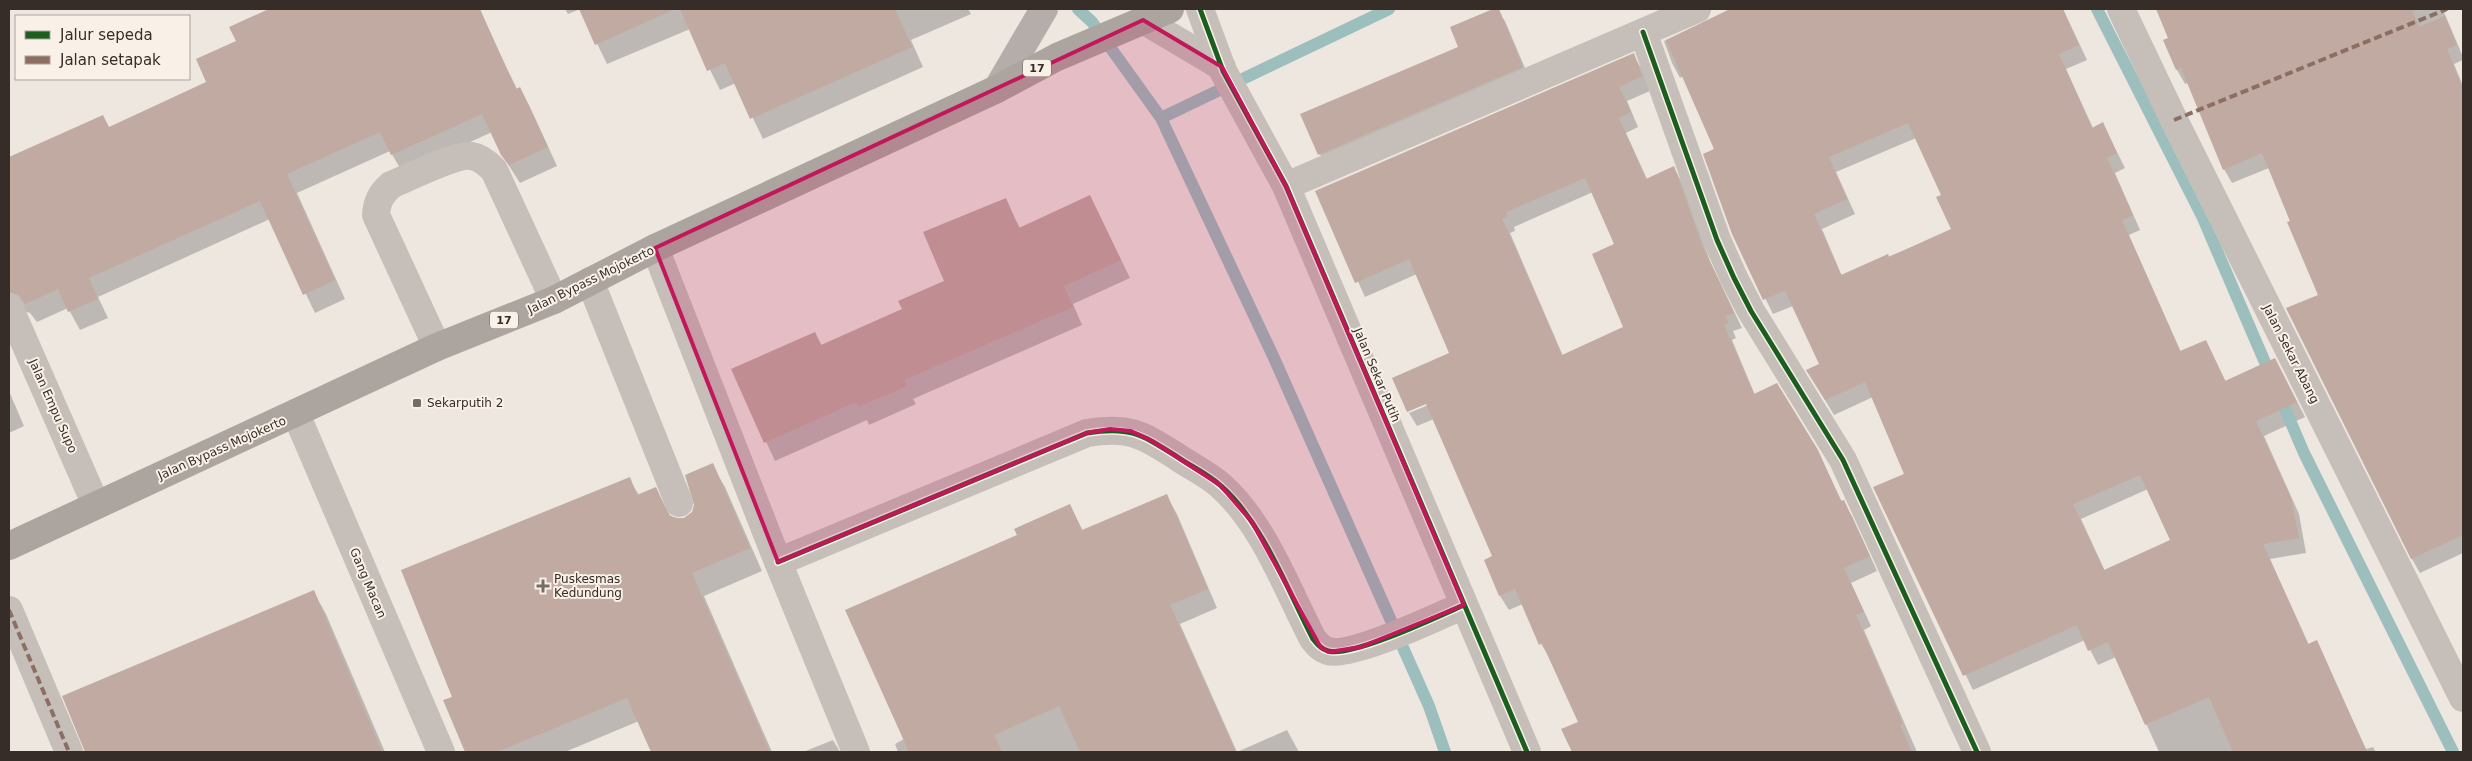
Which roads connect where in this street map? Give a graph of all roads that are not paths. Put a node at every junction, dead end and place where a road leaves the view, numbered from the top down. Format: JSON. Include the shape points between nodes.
{"nodes":[{"id":1,"x":1044,"y":9,"type":"edge"},
{"id":2,"x":1170,"y":9,"type":"edge"},
{"id":3,"x":1200,"y":9,"type":"edge"},
{"id":4,"x":1697,"y":9,"type":"edge"},
{"id":5,"x":2121,"y":9,"type":"edge"},
{"id":6,"x":1138,"y":14,"type":"edge"},
{"id":7,"x":1643,"y":32,"type":"junction"},
{"id":8,"x":1222,"y":69,"type":"junction"},
{"id":9,"x":997,"y":89,"type":"junction"},
{"id":10,"x":1286,"y":186,"type":"junction"},
{"id":11,"x":655,"y":248,"type":"junction"},
{"id":12,"x":590,"y":281,"type":"junction"},
{"id":13,"x":554,"y":300,"type":"junction"},
{"id":14,"x":9,"y":307,"type":"edge"},
{"id":15,"x":438,"y":347,"type":"junction"},
{"id":16,"x":296,"y":414,"type":"junction"},
{"id":17,"x":679,"y":503,"type":"dead end"},
{"id":18,"x":96,"y":504,"type":"junction"},
{"id":19,"x":9,"y":546,"type":"edge"},
{"id":20,"x":778,"y":562,"type":"junction"},
{"id":21,"x":1464,"y":605,"type":"junction"},
{"id":22,"x":9,"y":610,"type":"edge"},
{"id":23,"x":2463,"y":698,"type":"edge"},
{"id":24,"x":69,"y":752,"type":"edge"},
{"id":25,"x":441,"y":752,"type":"edge"},
{"id":26,"x":856,"y":752,"type":"edge"},
{"id":27,"x":1527,"y":752,"type":"edge"},
{"id":28,"x":1977,"y":752,"type":"edge"}],
"edges":[{"from":1,"to":9,"type":"main road"},
{"from":2,"to":6,"type":"highway","name":"Jalan Bypass Mojokerto","number":"17"},
{"from":3,"to":8,"type":"street","name":"Jalan Sekar Putih"},
{"from":4,"to":7,"type":"street"},
{"from":5,"to":23,"type":"street","name":"Jalan Sekar Abang"},
{"from":6,"to":8,"type":"street"},
{"from":6,"to":9,"type":"highway","name":"Jalan Bypass Mojokerto","number":"17","via":[[1116,32]]},
{"from":7,"to":10,"type":"street"},
{"from":7,"to":28,"type":"street","via":[[1734,278],[1843,460]]},
{"from":8,"to":10,"type":"street","name":"Jalan Sekar Putih"},
{"from":9,"to":11,"type":"highway","name":"Jalan Bypass Mojokerto","number":"17"},
{"from":10,"to":21,"type":"street","name":"Jalan Sekar Putih"},
{"from":11,"to":12,"type":"highway","name":"Jalan Bypass Mojokerto","number":"17"},
{"from":11,"to":20,"type":"street"},
{"from":12,"to":13,"type":"highway","name":"Jalan Bypass Mojokerto","number":"17"},
{"from":12,"to":17,"type":"street"},
{"from":13,"to":15,"type":"highway","name":"Jalan Bypass Mojokerto","number":"17"},
{"from":13,"to":15,"type":"street","via":[[494,170],[485,161],[472,156],[459,158],[391,185],[382,193],[376,215]]},
{"from":14,"to":18,"type":"street","name":"Jalan Empu Supo"},
{"from":15,"to":16,"type":"highway","name":"Jalan Bypass Mojokerto","number":"17"},
{"from":16,"to":18,"type":"highway","name":"Jalan Bypass Mojokerto","number":"17"},
{"from":16,"to":25,"type":"street","name":"Gang Macan"},
{"from":18,"to":19,"type":"highway","name":"Jalan Bypass Mojokerto","number":"17"},
{"from":20,"to":21,"type":"street","via":[[1087,433],[1110,429],[1131,431],[1152,441],[1220,485],[1237,502],[1252,522],[1313,640],[1329,652],[1361,647]]},
{"from":20,"to":26,"type":"street"},
{"from":21,"to":27,"type":"street","name":"Jalan Sekar Putih"},
{"from":22,"to":24,"type":"street"}]}
